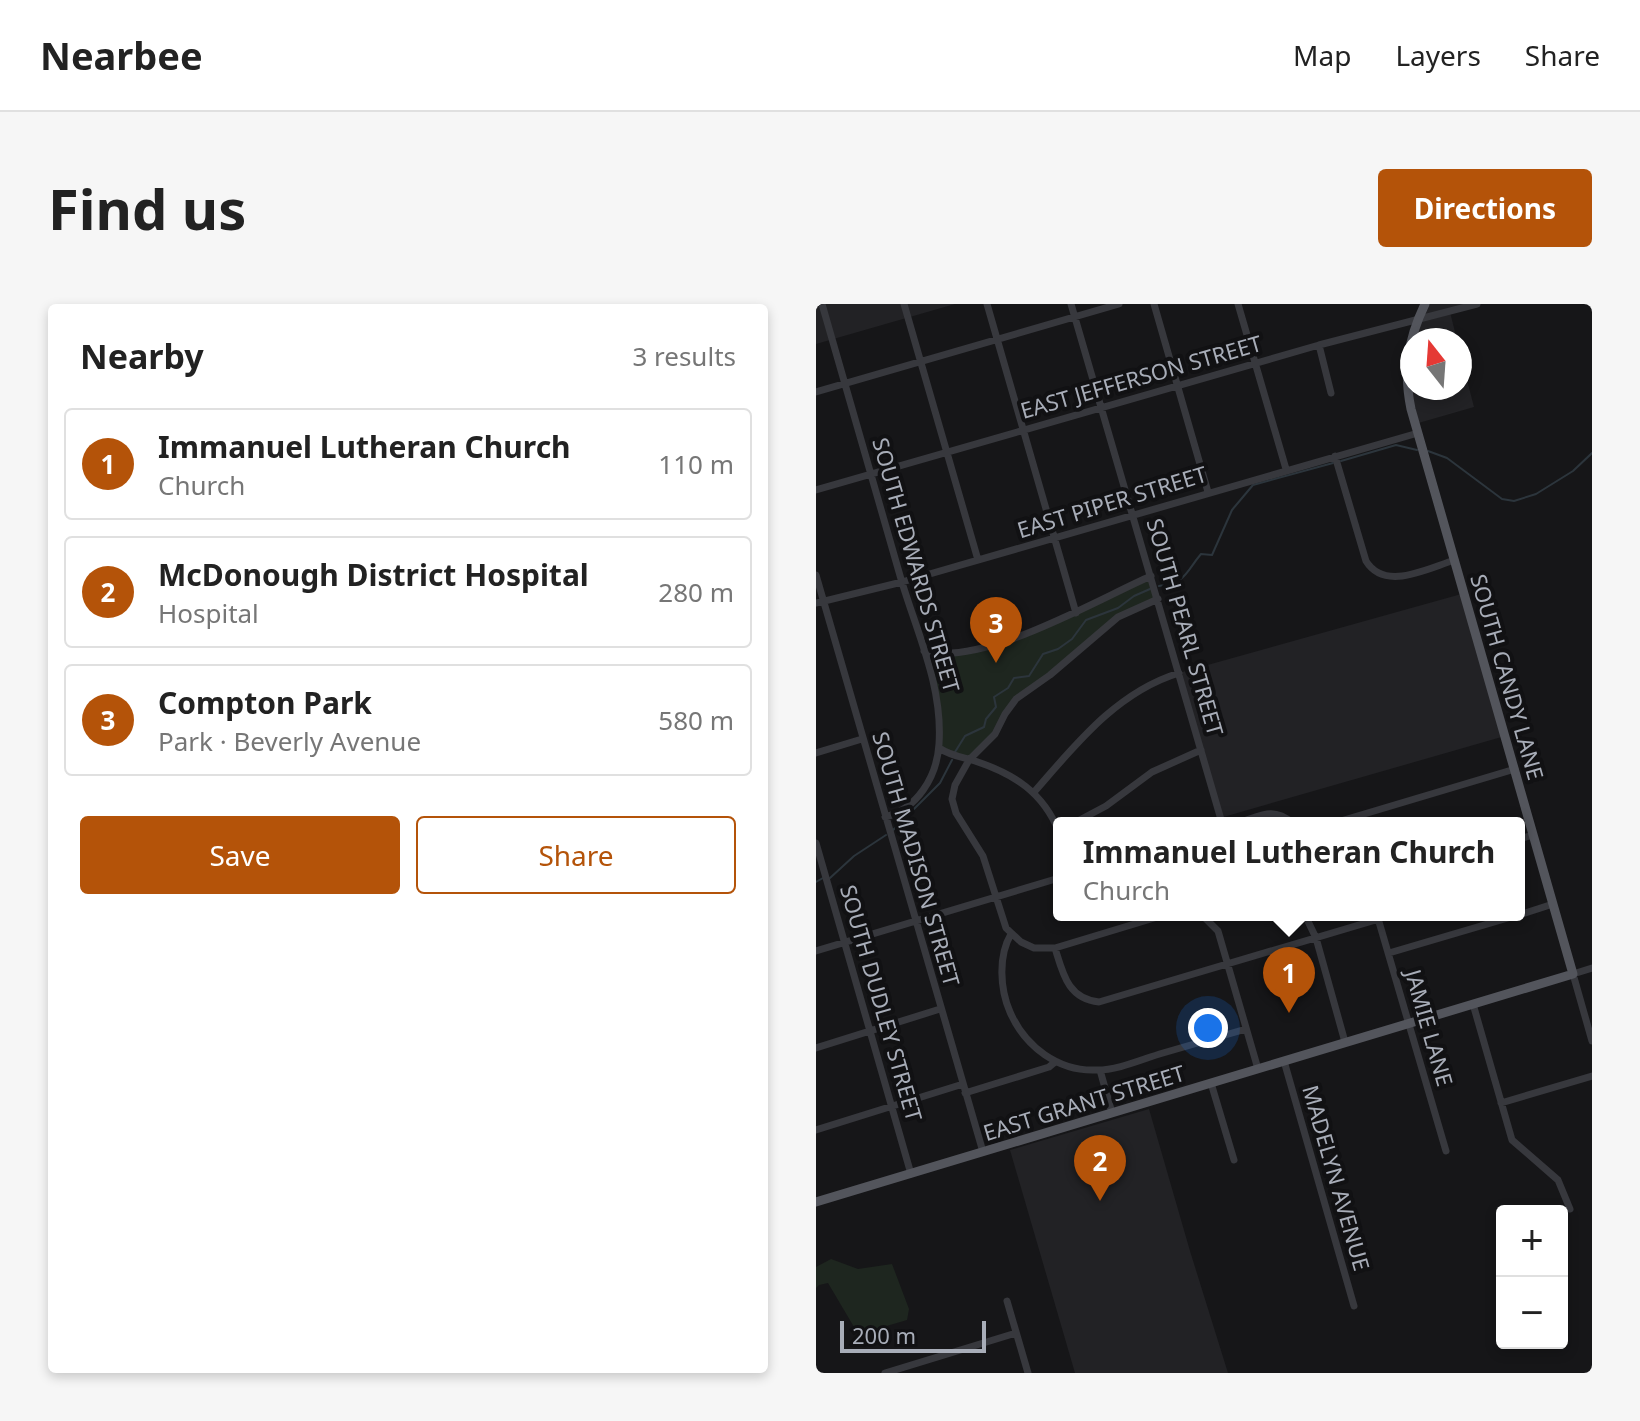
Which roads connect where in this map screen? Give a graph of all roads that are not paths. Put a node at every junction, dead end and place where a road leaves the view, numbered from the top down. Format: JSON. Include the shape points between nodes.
{"nodes":[{"id":1,"x":822,"y":304,"type":"edge"},
{"id":2,"x":904,"y":304,"type":"edge"},
{"id":3,"x":987,"y":304,"type":"edge"},
{"id":4,"x":1071,"y":304,"type":"edge"},
{"id":5,"x":1119,"y":304,"type":"edge"},
{"id":6,"x":1154,"y":304,"type":"edge"},
{"id":7,"x":1238,"y":304,"type":"edge"},
{"id":8,"x":1425,"y":304,"type":"edge"},
{"id":9,"x":1477,"y":304,"type":"edge"},
{"id":10,"x":1074,"y":317,"type":"junction"},
{"id":11,"x":1417,"y":321,"type":"junction"},
{"id":12,"x":998,"y":339,"type":"junction"},
{"id":13,"x":1319,"y":345,"type":"junction"},
{"id":14,"x":921,"y":361,"type":"junction"},
{"id":15,"x":1255,"y":364,"type":"junction"},
{"id":16,"x":845,"y":384,"type":"junction"},
{"id":17,"x":1178,"y":386,"type":"junction"},
{"id":18,"x":816,"y":392,"type":"edge"},
{"id":19,"x":1331,"y":393,"type":"dead end"},
{"id":20,"x":1101,"y":408,"type":"junction"},
{"id":21,"x":1023,"y":430,"type":"junction"},
{"id":22,"x":1418,"y":433,"type":"junction"},
{"id":23,"x":947,"y":452,"type":"junction"},
{"id":24,"x":1335,"y":456,"type":"junction"},
{"id":25,"x":1286,"y":469,"type":"junction"},
{"id":26,"x":870,"y":474,"type":"junction"},
{"id":27,"x":816,"y":490,"type":"edge"},
{"id":28,"x":1208,"y":492,"type":"junction"},
{"id":29,"x":1134,"y":515,"type":"junction"},
{"id":30,"x":1054,"y":538,"type":"junction"},
{"id":31,"x":978,"y":560,"type":"junction"},
{"id":32,"x":1455,"y":560,"type":"junction"},
{"id":33,"x":816,"y":575,"type":"edge"},
{"id":34,"x":1151,"y":576,"type":"junction"},
{"id":35,"x":902,"y":582,"type":"junction"},
{"id":36,"x":1158,"y":599,"type":"junction"},
{"id":37,"x":820,"y":603,"type":"edge"},
{"id":38,"x":1076,"y":613,"type":"junction"},
{"id":39,"x":924,"y":651,"type":"junction"},
{"id":40,"x":1179,"y":673,"type":"junction"},
{"id":41,"x":862,"y":739,"type":"junction"},
{"id":42,"x":939,"y":748,"type":"junction"},
{"id":43,"x":1201,"y":750,"type":"junction"},
{"id":44,"x":816,"y":753,"type":"edge"},
{"id":45,"x":969,"y":760,"type":"junction"},
{"id":46,"x":1515,"y":769,"type":"junction"},
{"id":47,"x":1035,"y":791,"type":"junction"},
{"id":48,"x":885,"y":817,"type":"junction"},
{"id":49,"x":1085,"y":817,"type":"edge"},
{"id":50,"x":1220,"y":817,"type":"edge"},
{"id":51,"x":1261,"y":817,"type":"edge"},
{"id":52,"x":1283,"y":817,"type":"edge"},
{"id":53,"x":1354,"y":817,"type":"edge"},
{"id":54,"x":1053,"y":820,"type":"edge"},
{"id":55,"x":1533,"y":835,"type":"junction"},
{"id":56,"x":1525,"y":837,"type":"edge"},
{"id":57,"x":816,"y":843,"type":"edge"},
{"id":58,"x":1053,"y":880,"type":"edge"},
{"id":59,"x":997,"y":897,"type":"junction"},
{"id":60,"x":1553,"y":904,"type":"junction"},
{"id":61,"x":1525,"y":913,"type":"edge"},
{"id":62,"x":915,"y":921,"type":"junction"},
{"id":63,"x":1144,"y":921,"type":"edge"},
{"id":64,"x":1208,"y":921,"type":"edge"},
{"id":65,"x":1308,"y":921,"type":"edge"},
{"id":66,"x":1366,"y":921,"type":"edge"},
{"id":67,"x":1379,"y":921,"type":"edge"},
{"id":68,"x":1498,"y":921,"type":"edge"},
{"id":69,"x":1011,"y":934,"type":"junction"},
{"id":70,"x":1316,"y":938,"type":"junction"},
{"id":71,"x":844,"y":942,"type":"junction"},
{"id":72,"x":1055,"y":948,"type":"junction"},
{"id":73,"x":816,"y":951,"type":"edge"},
{"id":74,"x":1389,"y":953,"type":"junction"},
{"id":75,"x":1228,"y":964,"type":"junction"},
{"id":76,"x":1592,"y":968,"type":"edge"},
{"id":77,"x":1573,"y":974,"type":"junction"},
{"id":78,"x":1473,"y":1004,"type":"junction"},
{"id":79,"x":940,"y":1009,"type":"junction"},
{"id":80,"x":1409,"y":1023,"type":"junction"},
{"id":81,"x":1246,"y":1029,"type":"junction"},
{"id":82,"x":869,"y":1031,"type":"junction"},
{"id":83,"x":1592,"y":1041,"type":"edge"},
{"id":84,"x":1345,"y":1042,"type":"junction"},
{"id":85,"x":816,"y":1048,"type":"edge"},
{"id":86,"x":1284,"y":1061,"type":"junction"},
{"id":87,"x":1055,"y":1062,"type":"junction"},
{"id":88,"x":1258,"y":1069,"type":"junction"},
{"id":89,"x":1100,"y":1070,"type":"junction"},
{"id":90,"x":1592,"y":1076,"type":"edge"},
{"id":91,"x":1211,"y":1083,"type":"junction"},
{"id":92,"x":964,"y":1088,"type":"junction"},
{"id":93,"x":1501,"y":1103,"type":"junction"},
{"id":94,"x":891,"y":1106,"type":"junction"},
{"id":95,"x":1112,"y":1113,"type":"junction"},
{"id":96,"x":816,"y":1130,"type":"edge"},
{"id":97,"x":1446,"y":1151,"type":"dead end"},
{"id":98,"x":983,"y":1152,"type":"junction"},
{"id":99,"x":1234,"y":1160,"type":"dead end"},
{"id":100,"x":911,"y":1174,"type":"junction"},
{"id":101,"x":816,"y":1202,"type":"edge"},
{"id":102,"x":1570,"y":1209,"type":"dead end"},
{"id":103,"x":1007,"y":1301,"type":"dead end"},
{"id":104,"x":1354,"y":1306,"type":"dead end"},
{"id":105,"x":1016,"y":1333,"type":"junction"},
{"id":106,"x":885,"y":1373,"type":"edge"},
{"id":107,"x":1028,"y":1373,"type":"edge"}],
"edges":[{"from":1,"to":16,"type":"street","name":"SOUTH EDWARDS STREET"},
{"from":2,"to":14,"type":"street"},
{"from":3,"to":12,"type":"street"},
{"from":4,"to":10,"type":"street","name":"SOUTH PEARL STREET"},
{"from":5,"to":10,"type":"street"},
{"from":6,"to":17,"type":"street"},
{"from":7,"to":15,"type":"street"},
{"from":8,"to":11,"type":"main road","name":"SOUTH CANDY LANE"},
{"from":9,"to":11,"type":"street","name":"EAST JEFFERSON STREET"},
{"from":10,"to":12,"type":"street"},
{"from":10,"to":20,"type":"street","name":"SOUTH PEARL STREET"},
{"from":11,"to":13,"type":"street","name":"EAST JEFFERSON STREET"},
{"from":11,"to":22,"type":"main road","name":"SOUTH CANDY LANE","via":[[1407,374]]},
{"from":12,"to":14,"type":"street"},
{"from":12,"to":21,"type":"street"},
{"from":13,"to":15,"type":"street","name":"EAST JEFFERSON STREET"},
{"from":13,"to":19,"type":"street"},
{"from":14,"to":16,"type":"street"},
{"from":14,"to":23,"type":"street"},
{"from":15,"to":17,"type":"street","name":"EAST JEFFERSON STREET"},
{"from":15,"to":25,"type":"street"},
{"from":16,"to":18,"type":"street"},
{"from":16,"to":26,"type":"street","name":"SOUTH EDWARDS STREET"},
{"from":17,"to":20,"type":"street","name":"EAST JEFFERSON STREET"},
{"from":17,"to":28,"type":"street"},
{"from":20,"to":21,"type":"street","name":"EAST JEFFERSON STREET"},
{"from":20,"to":29,"type":"street","name":"SOUTH PEARL STREET"},
{"from":21,"to":23,"type":"street","name":"EAST JEFFERSON STREET"},
{"from":21,"to":30,"type":"street"},
{"from":22,"to":24,"type":"street","name":"EAST PIPER STREET"},
{"from":22,"to":32,"type":"main road","name":"SOUTH CANDY LANE"},
{"from":23,"to":26,"type":"street","name":"EAST JEFFERSON STREET"},
{"from":23,"to":31,"type":"street"},
{"from":24,"to":25,"type":"street","name":"EAST PIPER STREET"},
{"from":24,"to":32,"type":"street","via":[[1373,570],[1397,577]]},
{"from":25,"to":28,"type":"street","name":"EAST PIPER STREET"},
{"from":26,"to":27,"type":"street","name":"EAST JEFFERSON STREET"},
{"from":26,"to":35,"type":"street","name":"SOUTH EDWARDS STREET"},
{"from":28,"to":29,"type":"street","name":"EAST PIPER STREET"},
{"from":29,"to":30,"type":"street","name":"EAST PIPER STREET"},
{"from":29,"to":34,"type":"street","name":"SOUTH PEARL STREET"},
{"from":30,"to":31,"type":"street","name":"EAST PIPER STREET"},
{"from":30,"to":38,"type":"street"},
{"from":31,"to":35,"type":"street","name":"EAST PIPER STREET"},
{"from":32,"to":46,"type":"main road","name":"SOUTH CANDY LANE"},
{"from":33,"to":37,"type":"street","name":"SOUTH MADISON STREET"},
{"from":34,"to":36,"type":"street","name":"SOUTH PEARL STREET"},
{"from":34,"to":38,"type":"street"},
{"from":35,"to":37,"type":"street","name":"EAST PIPER STREET"},
{"from":35,"to":39,"type":"street","name":"SOUTH EDWARDS STREET"},
{"from":36,"to":40,"type":"street","name":"SOUTH PEARL STREET"},
{"from":36,"to":45,"type":"street","via":[[1118,617],[1016,699],[995,734]]},
{"from":37,"to":41,"type":"street","name":"SOUTH MADISON STREET"},
{"from":38,"to":39,"type":"street","via":[[980,647],[943,655]]},
{"from":39,"to":42,"type":"street","name":"SOUTH EDWARDS STREET","via":[[939,714]]},
{"from":40,"to":43,"type":"street","name":"SOUTH PEARL STREET"},
{"from":40,"to":47,"type":"street","via":[[1120,703]]},
{"from":41,"to":44,"type":"street"},
{"from":41,"to":48,"type":"street","name":"SOUTH MADISON STREET"},
{"from":42,"to":45,"type":"street"},
{"from":42,"to":48,"type":"street","name":"SOUTH EDWARDS STREET","via":[[920,796]]},
{"from":43,"to":49,"type":"street","via":[[1152,772]]},
{"from":43,"to":50,"type":"street","name":"SOUTH PEARL STREET"},
{"from":45,"to":47,"type":"street"},
{"from":45,"to":59,"type":"street","via":[[953,789],[952,804],[983,856]]},
{"from":46,"to":53,"type":"street"},
{"from":46,"to":55,"type":"main road","name":"SOUTH CANDY LANE"},
{"from":47,"to":54,"type":"street"},
{"from":48,"to":62,"type":"street","name":"SOUTH MADISON STREET"},
{"from":51,"to":52,"type":"street"},
{"from":55,"to":56,"type":"street"},
{"from":55,"to":60,"type":"main road","name":"SOUTH CANDY LANE"},
{"from":57,"to":71,"type":"street","name":"SOUTH DUDLEY STREET"},
{"from":58,"to":59,"type":"street"},
{"from":59,"to":62,"type":"street"},
{"from":59,"to":69,"type":"street"},
{"from":60,"to":61,"type":"street"},
{"from":60,"to":77,"type":"main road","name":"SOUTH CANDY LANE"},
{"from":62,"to":71,"type":"street"},
{"from":62,"to":79,"type":"street","name":"SOUTH MADISON STREET"},
{"from":63,"to":72,"type":"street"},
{"from":64,"to":75,"type":"street","via":[[1218,931]]},
{"from":65,"to":70,"type":"street"},
{"from":66,"to":70,"type":"street"},
{"from":67,"to":74,"type":"street","name":"JAMIE LANE"},
{"from":68,"to":74,"type":"street"},
{"from":69,"to":72,"type":"street","via":[[1034,948]]},
{"from":69,"to":87,"type":"street","via":[[1002,967],[1007,1005],[1021,1031]]},
{"from":70,"to":75,"type":"street"},
{"from":70,"to":84,"type":"street"},
{"from":71,"to":73,"type":"street"},
{"from":71,"to":82,"type":"street","name":"SOUTH DUDLEY STREET"},
{"from":72,"to":75,"type":"street","via":[[1067,984],[1093,1001]]},
{"from":74,"to":80,"type":"street","name":"JAMIE LANE"},
{"from":75,"to":81,"type":"street"},
{"from":76,"to":77,"type":"street","name":"EAST GRANT STREET"},
{"from":77,"to":78,"type":"main road","name":"EAST GRANT STREET"},
{"from":77,"to":83,"type":"street","name":"SOUTH CANDY LANE"},
{"from":78,"to":80,"type":"main road","name":"EAST GRANT STREET"},
{"from":78,"to":93,"type":"street"},
{"from":79,"to":82,"type":"street"},
{"from":79,"to":92,"type":"street","name":"SOUTH MADISON STREET"},
{"from":80,"to":84,"type":"main road","name":"EAST GRANT STREET"},
{"from":80,"to":97,"type":"street","name":"JAMIE LANE"},
{"from":81,"to":88,"type":"street"},
{"from":81,"to":89,"type":"street"},
{"from":82,"to":85,"type":"street"},
{"from":82,"to":94,"type":"street","name":"SOUTH DUDLEY STREET"},
{"from":84,"to":86,"type":"main road","name":"EAST GRANT STREET"},
{"from":86,"to":88,"type":"main road","name":"EAST GRANT STREET"},
{"from":86,"to":104,"type":"street","name":"MADELYN AVENUE"},
{"from":87,"to":89,"type":"street"},
{"from":87,"to":92,"type":"street"},
{"from":88,"to":91,"type":"main road","name":"EAST GRANT STREET"},
{"from":89,"to":95,"type":"street"},
{"from":90,"to":93,"type":"street"},
{"from":91,"to":95,"type":"main road","name":"EAST GRANT STREET"},
{"from":91,"to":99,"type":"street"},
{"from":92,"to":94,"type":"street"},
{"from":92,"to":98,"type":"street","name":"SOUTH MADISON STREET"},
{"from":93,"to":102,"type":"street","via":[[1512,1140],[1558,1180]]},
{"from":94,"to":96,"type":"street"},
{"from":94,"to":100,"type":"street","name":"SOUTH DUDLEY STREET"},
{"from":95,"to":98,"type":"main road","name":"EAST GRANT STREET"},
{"from":98,"to":100,"type":"main road","name":"EAST GRANT STREET"},
{"from":100,"to":101,"type":"main road","name":"EAST GRANT STREET"},
{"from":103,"to":105,"type":"street"},
{"from":105,"to":106,"type":"street"},
{"from":105,"to":107,"type":"street"}]}
